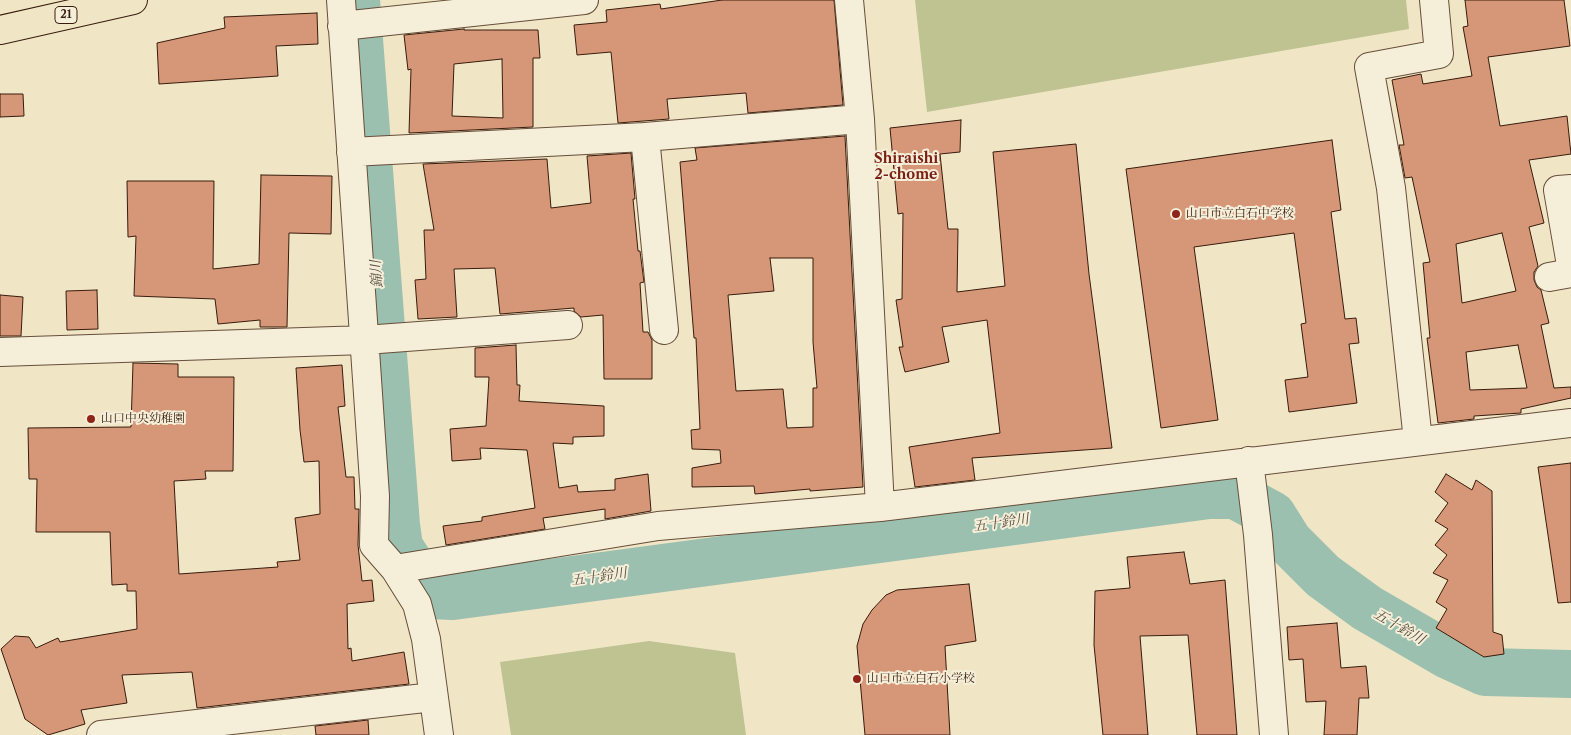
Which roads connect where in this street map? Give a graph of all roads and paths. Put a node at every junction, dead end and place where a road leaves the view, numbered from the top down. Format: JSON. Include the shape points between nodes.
{"nodes":[{"id":1,"x":133,"y":0,"type":"edge"},
{"id":2,"x":584,"y":0,"type":"edge"},
{"id":3,"x":849,"y":0,"type":"edge"},
{"id":4,"x":1434,"y":0,"type":"edge"},
{"id":5,"x":341,"y":13,"type":"edge"},
{"id":6,"x":0,"y":30,"type":"edge"},
{"id":7,"x":860,"y":119,"type":"junction"},
{"id":8,"x":645,"y":137,"type":"junction"},
{"id":9,"x":352,"y":152,"type":"junction"},
{"id":10,"x":1571,"y":189,"type":"edge"},
{"id":11,"x":1564,"y":272,"type":"edge"},
{"id":12,"x":568,"y":325,"type":"dead end"},
{"id":13,"x":664,"y":330,"type":"dead end"},
{"id":14,"x":364,"y":340,"type":"junction"},
{"id":15,"x":0,"y":352,"type":"edge"},
{"id":16,"x":1571,"y":422,"type":"edge"},
{"id":17,"x":1418,"y":441,"type":"junction"},
{"id":18,"x":1250,"y":471,"type":"junction"},
{"id":19,"x":880,"y":507,"type":"junction"},
{"id":20,"x":395,"y":569,"type":"junction"},
{"id":21,"x":433,"y":697,"type":"junction"},
{"id":22,"x":101,"y":735,"type":"edge"},
{"id":23,"x":439,"y":735,"type":"edge"},
{"id":24,"x":1274,"y":735,"type":"edge"}],
"edges":[{"from":1,"to":6,"type":"main road","number":"21"},
{"from":2,"to":5,"type":"street"},
{"from":3,"to":7,"type":"street"},
{"from":4,"to":17,"type":"street","via":[[1439,54],[1369,67],[1391,188]]},
{"from":5,"to":9,"type":"street"},
{"from":7,"to":8,"type":"street"},
{"from":7,"to":19,"type":"street"},
{"from":8,"to":9,"type":"street"},
{"from":8,"to":13,"type":"street"},
{"from":9,"to":14,"type":"street"},
{"from":10,"to":11,"type":"street","via":[[1558,190]]},
{"from":12,"to":14,"type":"street"},
{"from":14,"to":15,"type":"street"},
{"from":14,"to":20,"type":"street","via":[[375,496],[374,545]]},
{"from":16,"to":17,"type":"street"},
{"from":17,"to":18,"type":"street"},
{"from":18,"to":19,"type":"street"},
{"from":18,"to":24,"type":"street"},
{"from":19,"to":20,"type":"street","via":[[658,526]]},
{"from":20,"to":21,"type":"street","via":[[417,604],[426,639]]},
{"from":21,"to":22,"type":"street"},
{"from":21,"to":23,"type":"street"}]}
